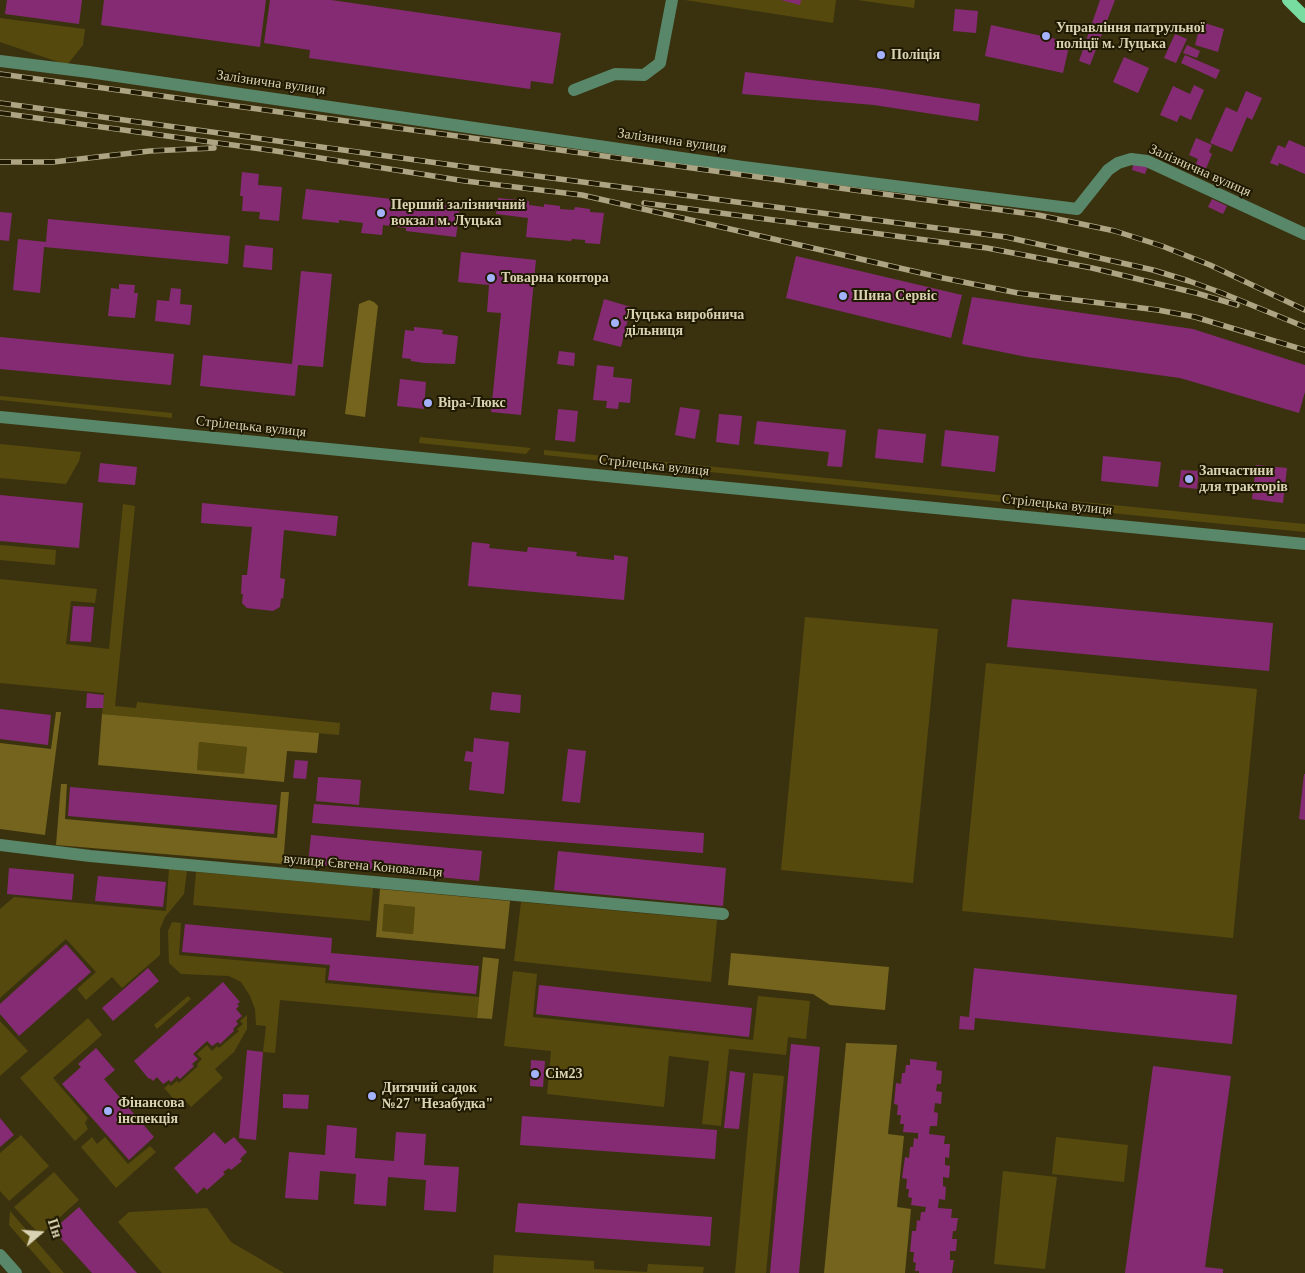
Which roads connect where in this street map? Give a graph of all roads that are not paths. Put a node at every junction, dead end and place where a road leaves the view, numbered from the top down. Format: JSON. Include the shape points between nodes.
{"nodes":[{"id":1,"x":672,"y":0,"type":"edge"},
{"id":2,"x":1288,"y":0,"type":"edge"},
{"id":3,"x":1305,"y":17,"type":"edge"},
{"id":4,"x":0,"y":61,"type":"edge"},
{"id":5,"x":574,"y":90,"type":"dead end"},
{"id":6,"x":1305,"y":234,"type":"edge"},
{"id":7,"x":0,"y":417,"type":"edge"},
{"id":8,"x":1305,"y":544,"type":"edge"},
{"id":9,"x":0,"y":846,"type":"edge"},
{"id":10,"x":723,"y":914,"type":"dead end"},
{"id":11,"x":0,"y":1255,"type":"edge"},
{"id":12,"x":16,"y":1273,"type":"edge"}],
"edges":[{"from":1,"to":5,"type":"street","via":[[660,63],[644,76],[615,74]]},
{"from":2,"to":3,"type":"main road"},
{"from":4,"to":6,"type":"street","name":"Залізнична вулиця","via":[[743,167],[1077,209],[1108,170],[1118,163],[1131,159],[1147,161]]},
{"from":7,"to":8,"type":"street","name":"Стрілецька вулиця"},
{"from":9,"to":10,"type":"street","name":"вулиця Євгена Коновальця"},
{"from":11,"to":12,"type":"street"}]}
